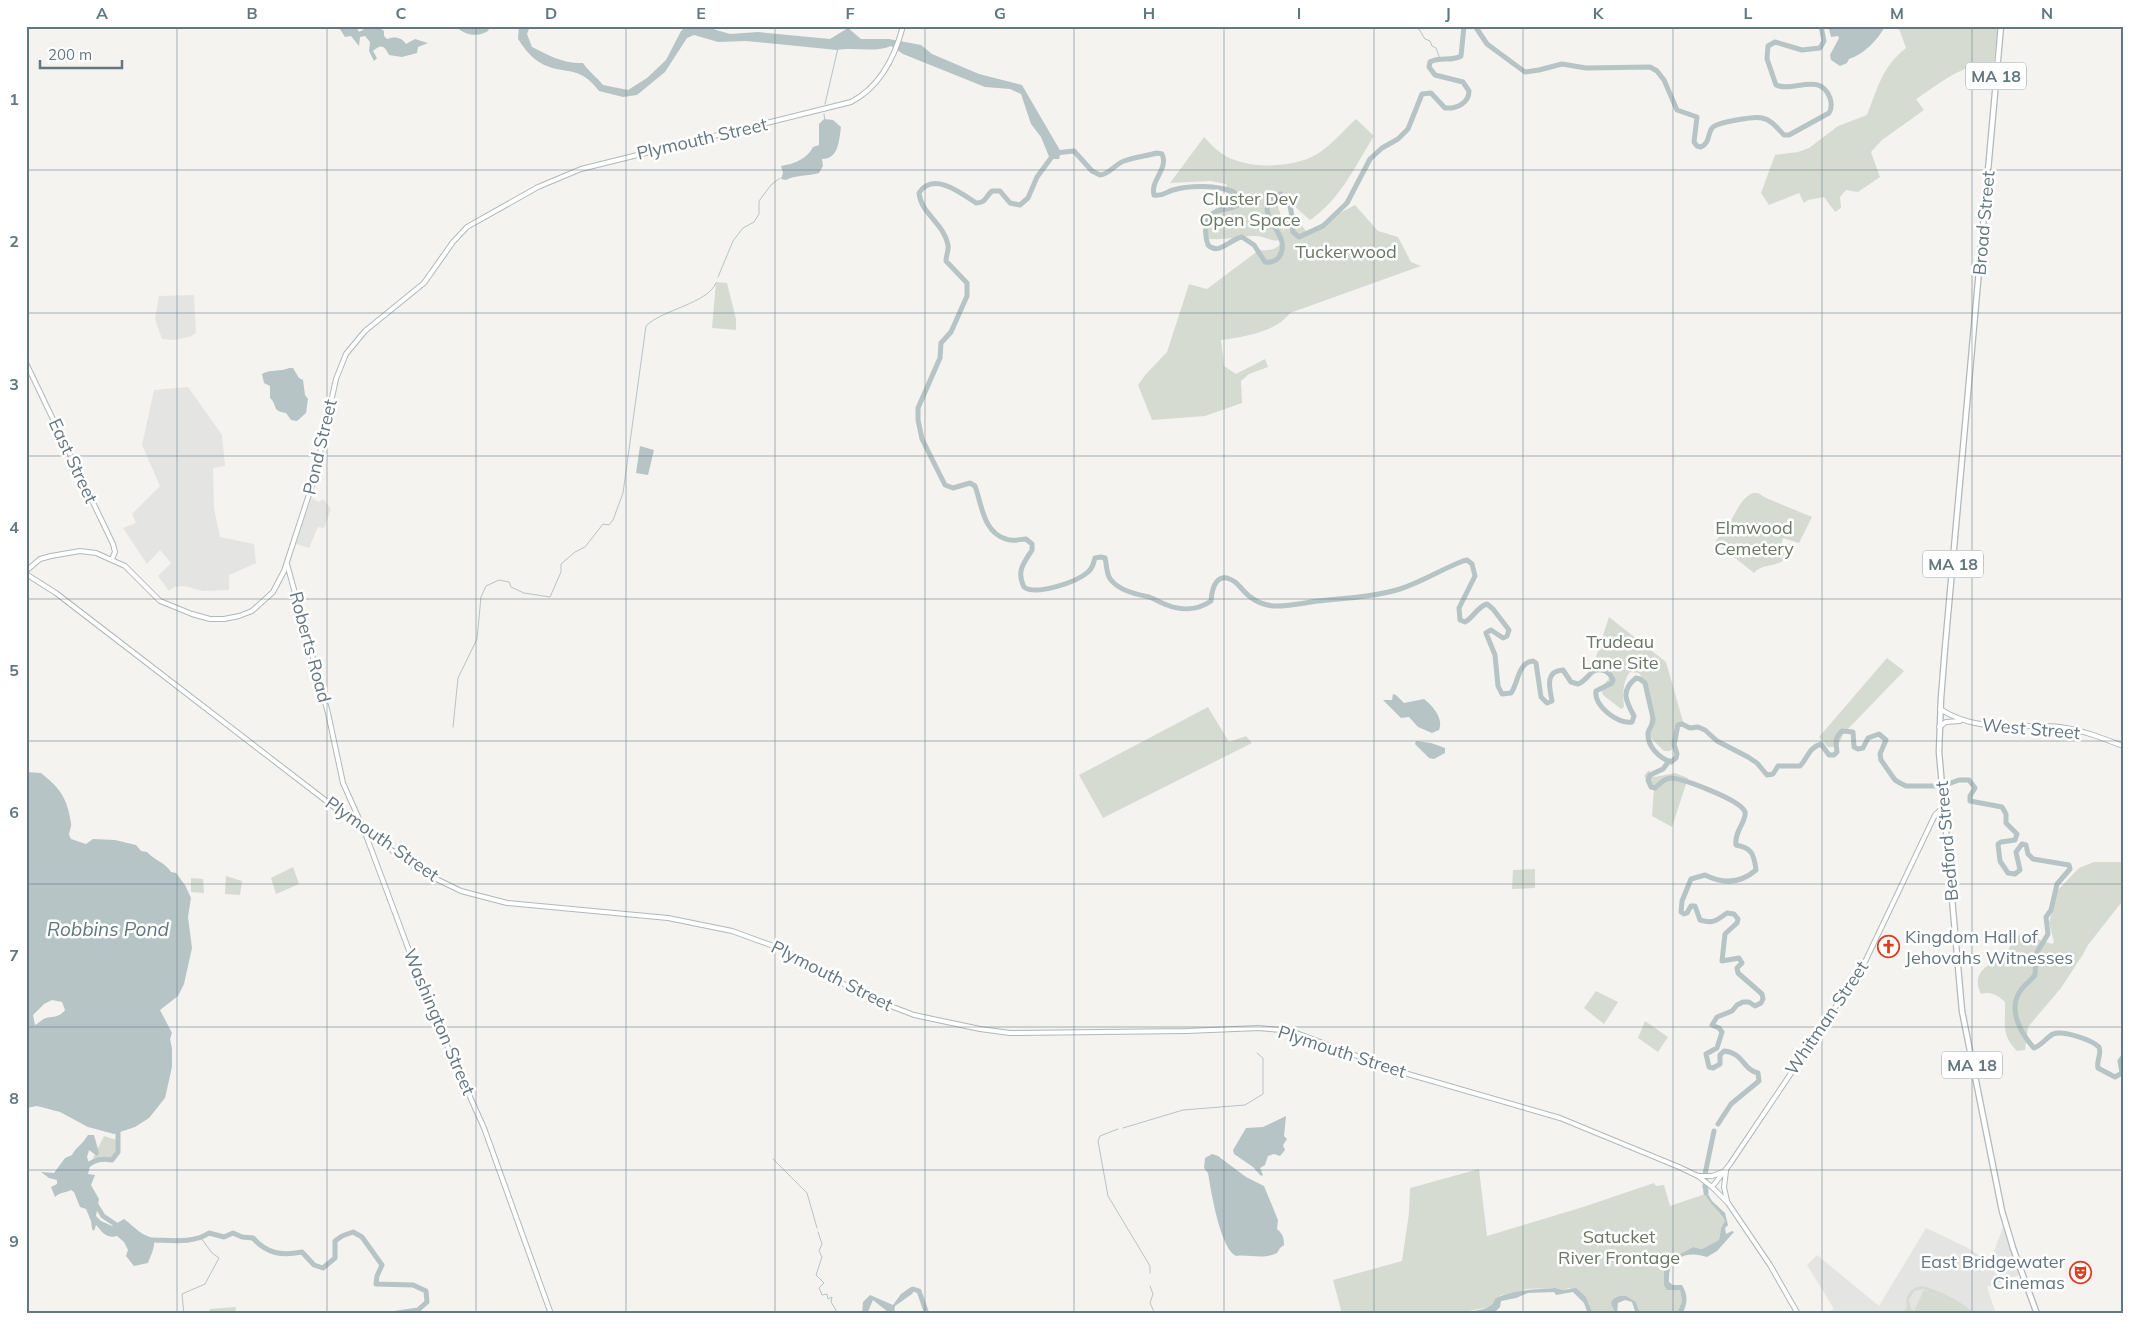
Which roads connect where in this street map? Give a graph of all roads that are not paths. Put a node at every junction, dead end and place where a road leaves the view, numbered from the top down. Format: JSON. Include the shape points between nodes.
{"nodes":[{"id":1,"x":903,"y":26,"type":"edge"},
{"id":2,"x":2001,"y":26,"type":"edge"},
{"id":3,"x":470,"y":225,"type":"joint"},
{"id":4,"x":26,"y":363,"type":"edge"},
{"id":5,"x":1966,"y":419,"type":"joint"},
{"id":6,"x":112,"y":559,"type":"junction"},
{"id":7,"x":287,"y":564,"type":"junction"},
{"id":8,"x":26,"y":572,"type":"edge"},
{"id":9,"x":1940,"y":709,"type":"junction"},
{"id":10,"x":1967,"y":722,"type":"junction"},
{"id":11,"x":1939,"y":727,"type":"junction"},
{"id":12,"x":331,"y":730,"type":"joint"},
{"id":13,"x":2123,"y":746,"type":"edge"},
{"id":14,"x":1944,"y":810,"type":"junction"},
{"id":15,"x":364,"y":830,"type":"junction"},
{"id":16,"x":1726,"y":1169,"type":"junction"},
{"id":17,"x":1704,"y":1178,"type":"junction"},
{"id":18,"x":1711,"y":1186,"type":"junction"},
{"id":19,"x":1728,"y":1203,"type":"junction"},
{"id":20,"x":551,"y":1314,"type":"edge"},
{"id":21,"x":1798,"y":1314,"type":"edge"},
{"id":22,"x":2037,"y":1314,"type":"edge"}],
"edges":[{"from":1,"to":3,"type":"main road","name":"Plymouth Street","via":[[896,50],[875,84],[850,102],[588,167],[544,184]]},
{"from":2,"to":5,"type":"main road","name":"Broad Street","number":"MA 18"},
{"from":3,"to":7,"type":"main road","name":"Pond Street","via":[[457,237],[424,283],[365,331],[346,354],[336,379],[319,464]]},
{"from":4,"to":6,"type":"main road","name":"East Street","via":[[113,544],[115,552]]},
{"from":5,"to":9,"type":"main road","name":"Bedford Street","number":"MA 18"},
{"from":6,"to":7,"type":"main road","name":"Pond Street","via":[[125,566],[160,601],[205,618],[219,619],[252,611],[279,583]]},
{"from":6,"to":8,"type":"main road","via":[[96,553],[74,552],[40,559]]},
{"from":7,"to":12,"type":"main road","name":"Roberts Road"},
{"from":8,"to":15,"type":"main road","name":"Plymouth Street"},
{"from":9,"to":10,"type":"main road","name":"West Street"},
{"from":9,"to":11,"type":"main road","name":"Bedford Street","number":"MA 18"},
{"from":10,"to":11,"type":"main road","via":[[1951,721]]},
{"from":10,"to":13,"type":"main road","name":"West Street","via":[[1993,726],[2061,727]]},
{"from":11,"to":14,"type":"main road","name":"Bedford Street","number":"MA 18"},
{"from":12,"to":15,"type":"main road","name":"Washington Street","via":[[343,783]]},
{"from":14,"to":16,"type":"main road","name":"Whitman Street","via":[[1935,815],[1860,970]]},
{"from":14,"to":22,"type":"main road","name":"Bedford Street","number":"MA 18","via":[[1960,991],[1969,1049],[2002,1211]]},
{"from":15,"to":17,"type":"main road","name":"Plymouth Street","via":[[415,867],[460,891],[507,903],[668,918],[732,931],[779,948],[862,995],[907,1013],[1010,1033],[1281,1030],[1388,1068],[1567,1121]]},
{"from":15,"to":20,"type":"main road","name":"Washington Street","via":[[432,1012],[484,1128]]},
{"from":16,"to":17,"type":"main road","via":[[1718,1175]]},
{"from":16,"to":18,"type":"main road","name":"Whitman Street"},
{"from":16,"to":19,"type":"main road","via":[[1724,1187]]},
{"from":17,"to":18,"type":"main road","name":"Plymouth Street"},
{"from":18,"to":19,"type":"main road","name":"Plymouth Street"},
{"from":19,"to":21,"type":"main road","name":"Plymouth Street"}]}
